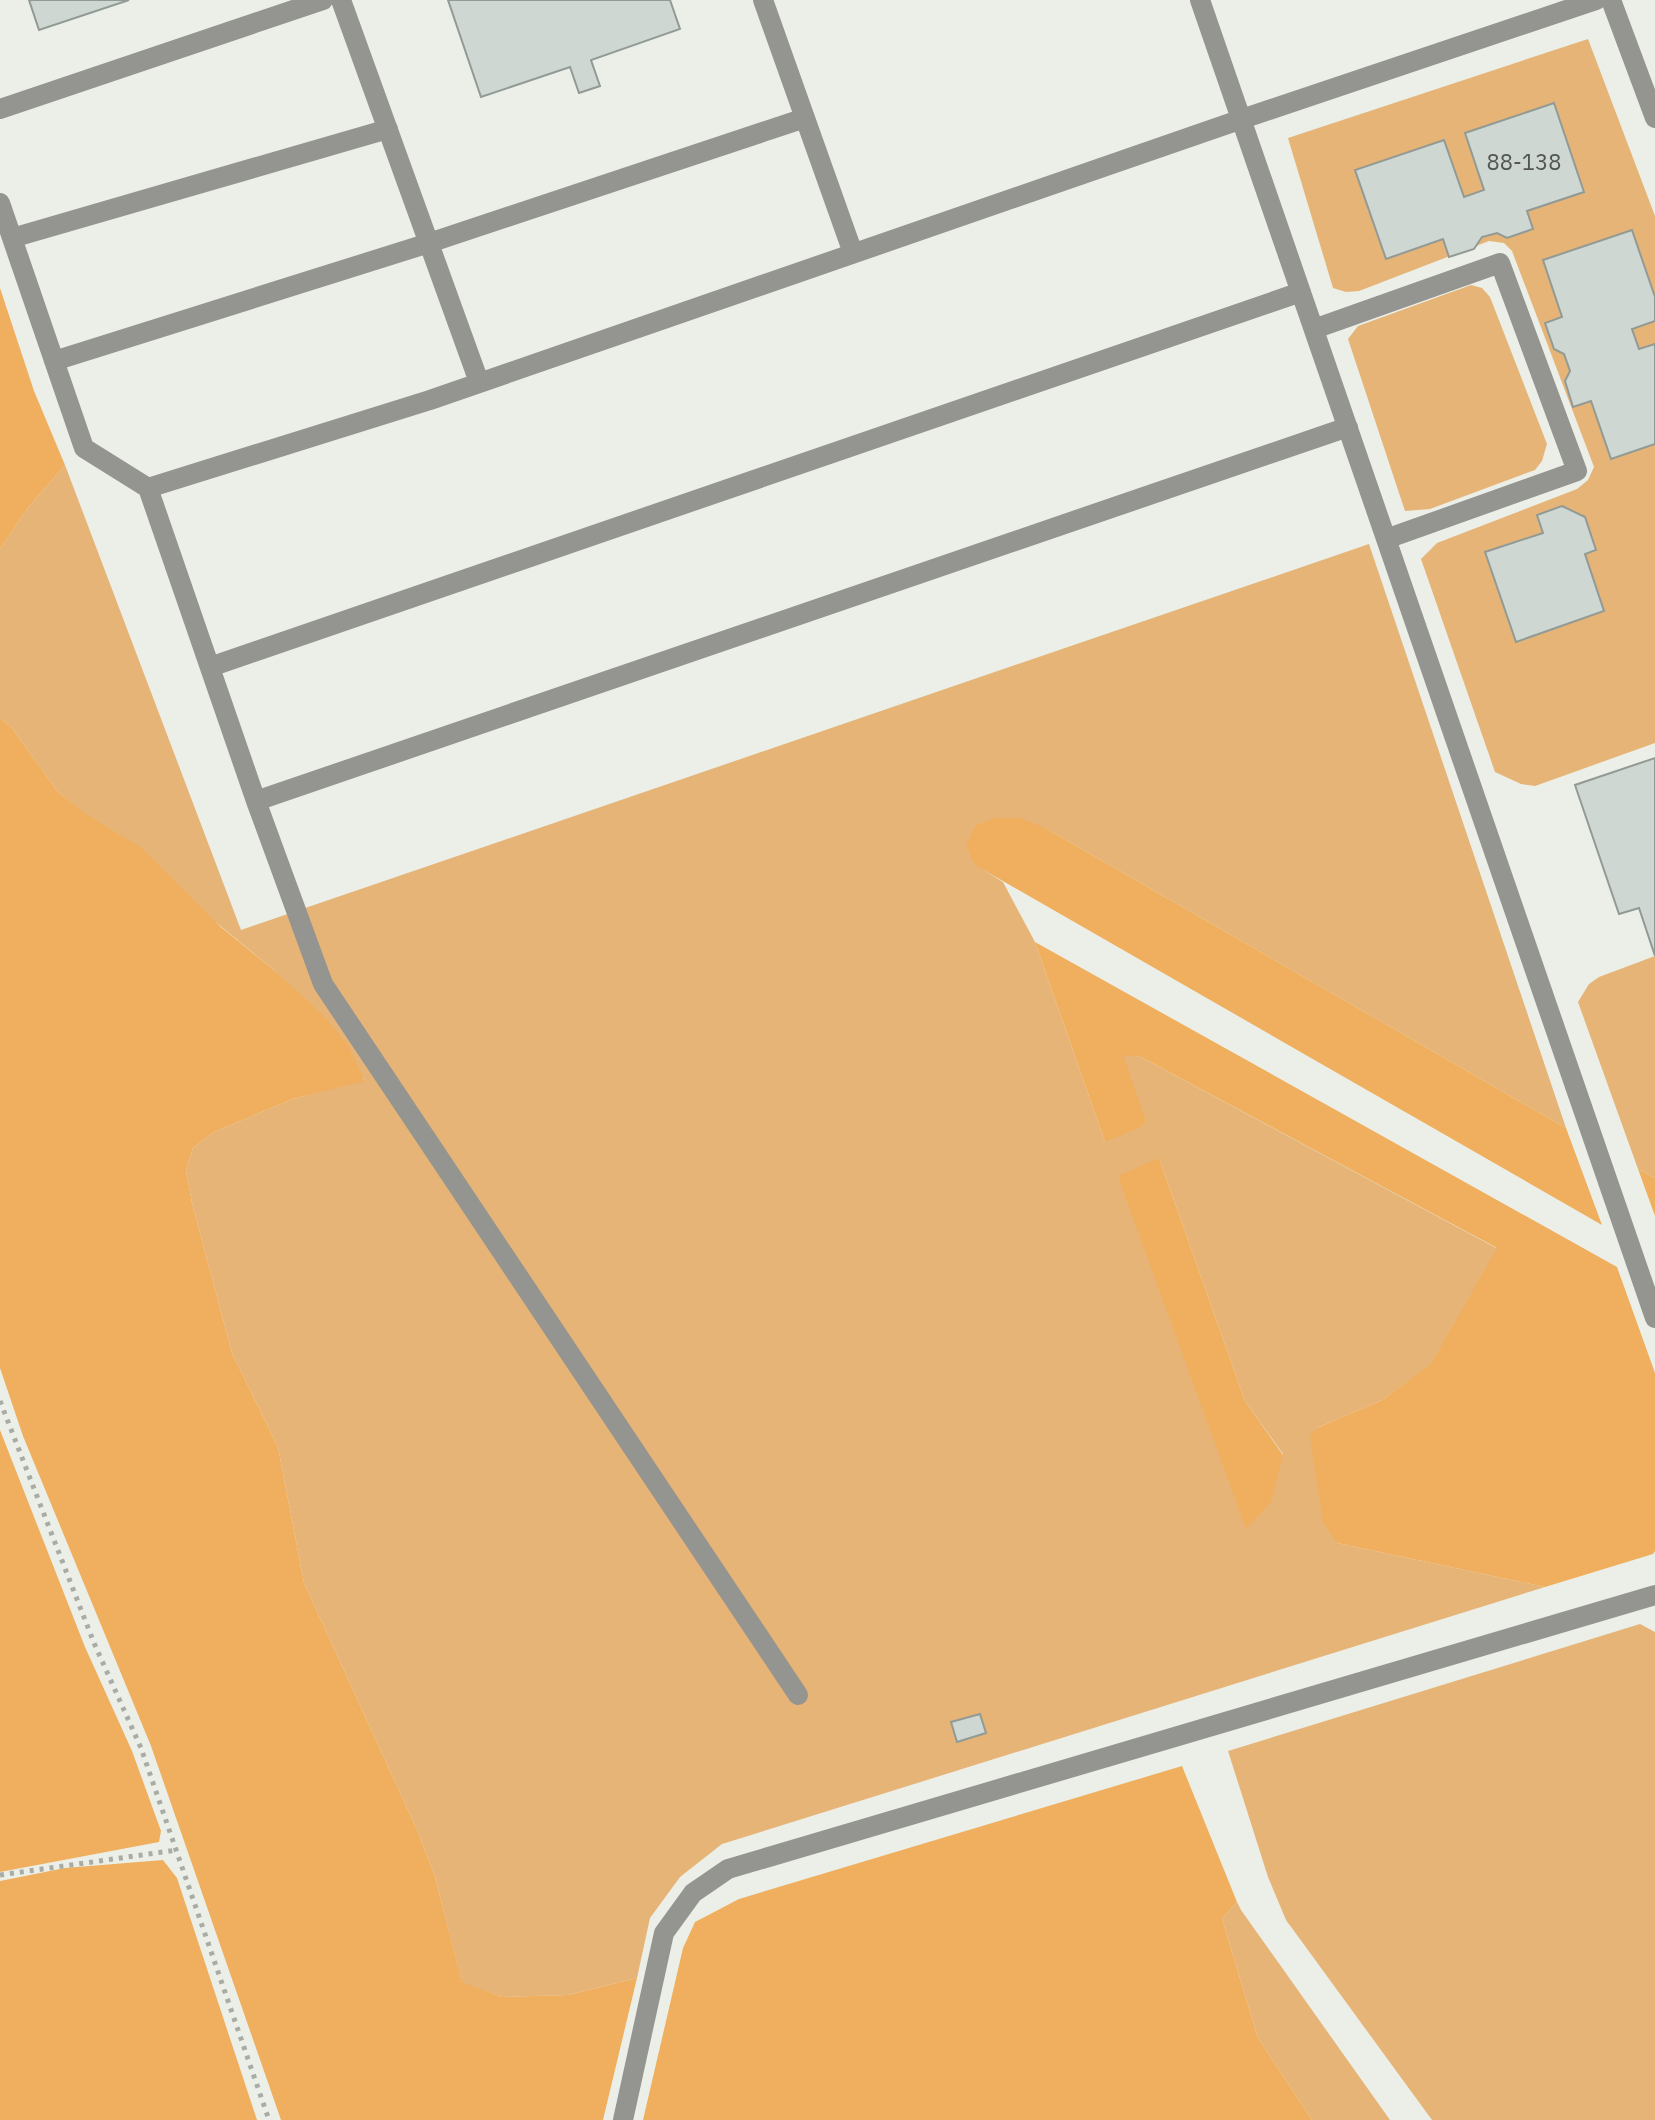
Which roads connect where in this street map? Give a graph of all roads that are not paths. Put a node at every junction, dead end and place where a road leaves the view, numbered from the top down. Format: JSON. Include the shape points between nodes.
{"nodes":[{"id":1,"x":323,"y":0,"type":"edge"},
{"id":2,"x":341,"y":0,"type":"edge"},
{"id":3,"x":763,"y":0,"type":"edge"},
{"id":4,"x":1200,"y":0,"type":"edge"},
{"id":5,"x":1596,"y":0,"type":"edge"},
{"id":6,"x":1611,"y":0,"type":"edge"},
{"id":7,"x":0,"y":109,"type":"edge"},
{"id":8,"x":805,"y":118,"type":"junction"},
{"id":9,"x":1655,"y":118,"type":"edge"},
{"id":10,"x":1242,"y":119,"type":"junction"},
{"id":11,"x":388,"y":129,"type":"junction"},
{"id":12,"x":0,"y":203,"type":"edge"},
{"id":13,"x":12,"y":238,"type":"junction"},
{"id":14,"x":429,"y":243,"type":"junction"},
{"id":15,"x":853,"y":253,"type":"junction"},
{"id":16,"x":1301,"y":292,"type":"junction"},
{"id":17,"x":1314,"y":329,"type":"junction"},
{"id":18,"x":54,"y":361,"type":"junction"},
{"id":19,"x":479,"y":382,"type":"junction"},
{"id":20,"x":1348,"y":427,"type":"junction"},
{"id":21,"x":148,"y":488,"type":"junction"},
{"id":22,"x":1386,"y":539,"type":"junction"},
{"id":23,"x":210,"y":667,"type":"junction"},
{"id":24,"x":256,"y":801,"type":"junction"},
{"id":25,"x":1655,"y":1318,"type":"edge"},
{"id":26,"x":1655,"y":1595,"type":"edge"},
{"id":27,"x":798,"y":1695,"type":"dead end"},
{"id":28,"x":623,"y":2120,"type":"edge"}],
"edges":[{"from":1,"to":7,"type":"lane"},
{"from":2,"to":11,"type":"lane"},
{"from":3,"to":8,"type":"lane"},
{"from":4,"to":10,"type":"lane"},
{"from":5,"to":10,"type":"lane"},
{"from":6,"to":9,"type":"lane"},
{"from":8,"to":14,"type":"lane"},
{"from":8,"to":15,"type":"lane"},
{"from":10,"to":15,"type":"lane"},
{"from":10,"to":16,"type":"lane"},
{"from":11,"to":13,"type":"lane"},
{"from":11,"to":14,"type":"lane"},
{"from":12,"to":13,"type":"lane"},
{"from":13,"to":18,"type":"lane"},
{"from":14,"to":18,"type":"lane"},
{"from":14,"to":19,"type":"lane"},
{"from":15,"to":19,"type":"lane"},
{"from":16,"to":17,"type":"lane"},
{"from":16,"to":23,"type":"lane"},
{"from":17,"to":20,"type":"lane"},
{"from":17,"to":22,"type":"lane","via":[[1500,263],[1577,471]]},
{"from":18,"to":21,"type":"lane","via":[[84,448]]},
{"from":19,"to":21,"type":"lane"},
{"from":20,"to":22,"type":"lane"},
{"from":20,"to":24,"type":"lane"},
{"from":21,"to":23,"type":"lane"},
{"from":22,"to":25,"type":"lane"},
{"from":23,"to":24,"type":"lane"},
{"from":24,"to":27,"type":"lane","via":[[323,984]]},
{"from":26,"to":28,"type":"lane","via":[[728,1869],[693,1893],[664,1933]]}]}
